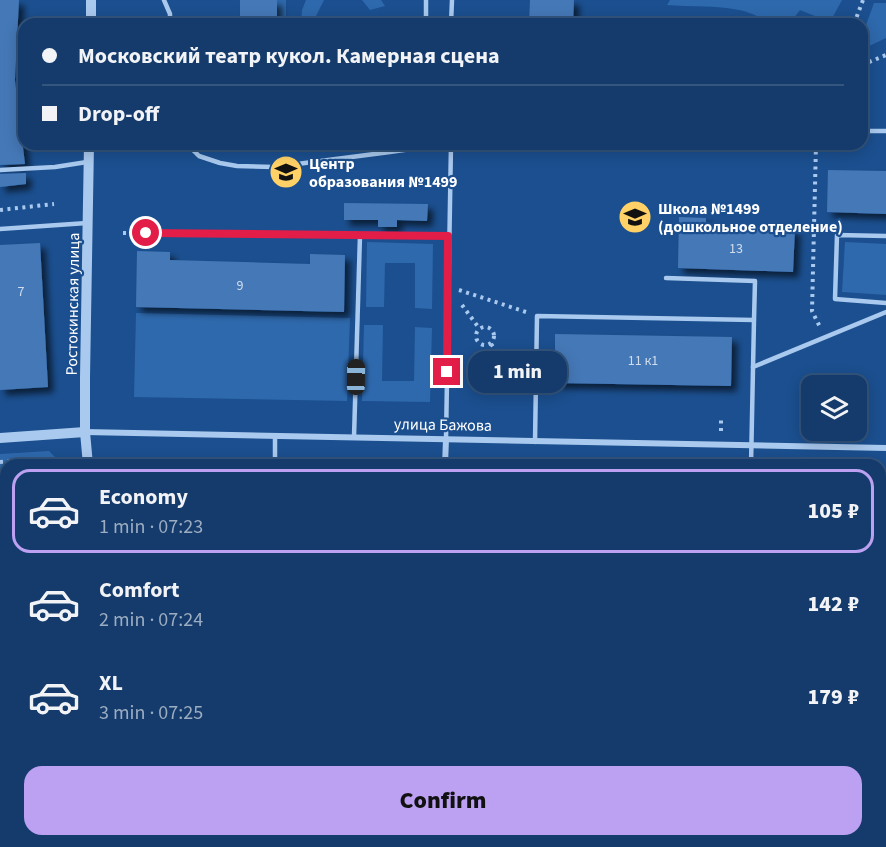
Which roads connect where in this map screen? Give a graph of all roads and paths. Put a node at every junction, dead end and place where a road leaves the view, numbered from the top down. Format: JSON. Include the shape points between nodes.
{"nodes":[{"id":1,"x":91,"y":0,"type":"edge"},
{"id":2,"x":164,"y":0,"type":"edge"},
{"id":3,"x":426,"y":0,"type":"edge"},
{"id":4,"x":452,"y":0,"type":"edge"},
{"id":5,"x":863,"y":0,"type":"edge"},
{"id":6,"x":91,"y":18,"type":"edge"},
{"id":7,"x":170,"y":18,"type":"edge"},
{"id":8,"x":426,"y":18,"type":"edge"},
{"id":9,"x":452,"y":18,"type":"edge"},
{"id":10,"x":856,"y":18,"type":"edge"},
{"id":11,"x":886,"y":55,"type":"edge"},
{"id":12,"x":868,"y":62,"type":"edge"},
{"id":13,"x":868,"y":131,"type":"edge"},
{"id":14,"x":886,"y":131,"type":"edge"},
{"id":15,"x":89,"y":150,"type":"edge"},
{"id":16,"x":194,"y":150,"type":"edge"},
{"id":17,"x":404,"y":150,"type":"edge"},
{"id":18,"x":451,"y":150,"type":"edge"},
{"id":19,"x":816,"y":150,"type":"edge"},
{"id":20,"x":89,"y":162,"type":"junction"},
{"id":21,"x":0,"y":170,"type":"edge"},
{"id":22,"x":54,"y":204,"type":"dead end"},
{"id":23,"x":0,"y":210,"type":"edge"},
{"id":24,"x":88,"y":223,"type":"junction"},
{"id":25,"x":0,"y":229,"type":"edge"},
{"id":26,"x":123,"y":233,"type":"dead end"},
{"id":27,"x":137,"y":233,"type":"dead end"},
{"id":28,"x":146,"y":233,"type":"dead end"},
{"id":29,"x":360,"y":235,"type":"junction"},
{"id":30,"x":448,"y":236,"type":"junction"},
{"id":31,"x":886,"y":236,"type":"edge"},
{"id":32,"x":666,"y":278,"type":"dead end"},
{"id":33,"x":447,"y":286,"type":"junction"},
{"id":34,"x":886,"y":303,"type":"edge"},
{"id":35,"x":886,"y":312,"type":"edge"},
{"id":36,"x":537,"y":316,"type":"junction"},
{"id":37,"x":754,"y":320,"type":"junction"},
{"id":38,"x":825,"y":337,"type":"junction"},
{"id":39,"x":491,"y":344,"type":"junction"},
{"id":40,"x":753,"y":367,"type":"junction"},
{"id":41,"x":536,"y":403,"type":"junction"},
{"id":42,"x":85,"y":432,"type":"junction"},
{"id":43,"x":275,"y":436,"type":"junction"},
{"id":44,"x":354,"y":437,"type":"junction"},
{"id":45,"x":0,"y":438,"type":"edge"},
{"id":46,"x":446,"y":439,"type":"junction"},
{"id":47,"x":535,"y":442,"type":"junction"},
{"id":48,"x":752,"y":445,"type":"junction"},
{"id":49,"x":886,"y":448,"type":"edge"},
{"id":50,"x":87,"y":459,"type":"edge"},
{"id":51,"x":275,"y":459,"type":"edge"},
{"id":52,"x":445,"y":459,"type":"edge"},
{"id":53,"x":751,"y":459,"type":"edge"}],
"edges":[{"from":1,"to":6,"type":"street"},
{"from":2,"to":7,"type":"lane"},
{"from":3,"to":8,"type":"lane"},
{"from":4,"to":9,"type":"lane"},
{"from":5,"to":10,"type":"path"},
{"from":11,"to":12,"type":"path"},
{"from":13,"to":14,"type":"lane"},
{"from":15,"to":20,"type":"street","name":"Ростокинская улица"},
{"from":16,"to":17,"type":"lane","via":[[220,163],[274,167]]},
{"from":18,"to":30,"type":"lane"},
{"from":19,"to":38,"type":"path","via":[[812,311]]},
{"from":20,"to":21,"type":"lane"},
{"from":20,"to":24,"type":"street","name":"Ростокинская улица"},
{"from":22,"to":23,"type":"path"},
{"from":24,"to":25,"type":"lane"},
{"from":24,"to":42,"type":"street","name":"Ростокинская улица"},
{"from":26,"to":27,"type":"path"},
{"from":28,"to":29,"type":"lane"},
{"from":29,"to":30,"type":"lane"},
{"from":29,"to":44,"type":"lane"},
{"from":30,"to":33,"type":"lane"},
{"from":31,"to":34,"type":"lane","via":[[837,235],[835,299]]},
{"from":32,"to":37,"type":"lane","via":[[755,281]]},
{"from":33,"to":36,"type":"path"},
{"from":33,"to":46,"type":"lane"},
{"from":35,"to":38,"type":"lane"},
{"from":36,"to":37,"type":"lane"},
{"from":36,"to":41,"type":"lane"},
{"from":37,"to":40,"type":"lane"},
{"from":38,"to":40,"type":"lane"},
{"from":39,"to":39,"type":"path","via":[[493,330],[479,328],[478,342]]},
{"from":39,"to":41,"type":"path"},
{"from":40,"to":48,"type":"lane"},
{"from":41,"to":47,"type":"lane"},
{"from":42,"to":43,"type":"street","name":"улица Бажова"},
{"from":42,"to":45,"type":"street","name":"улица Бажова"},
{"from":42,"to":50,"type":"street","name":"Ростокинская улица"},
{"from":43,"to":44,"type":"street","name":"улица Бажова"},
{"from":43,"to":51,"type":"lane"},
{"from":44,"to":46,"type":"street","name":"улица Бажова"},
{"from":46,"to":47,"type":"street","name":"улица Бажова"},
{"from":46,"to":52,"type":"street"},
{"from":47,"to":48,"type":"street","name":"улица Бажова"},
{"from":48,"to":49,"type":"street","name":"улица Бажова"},
{"from":48,"to":53,"type":"lane"}]}
